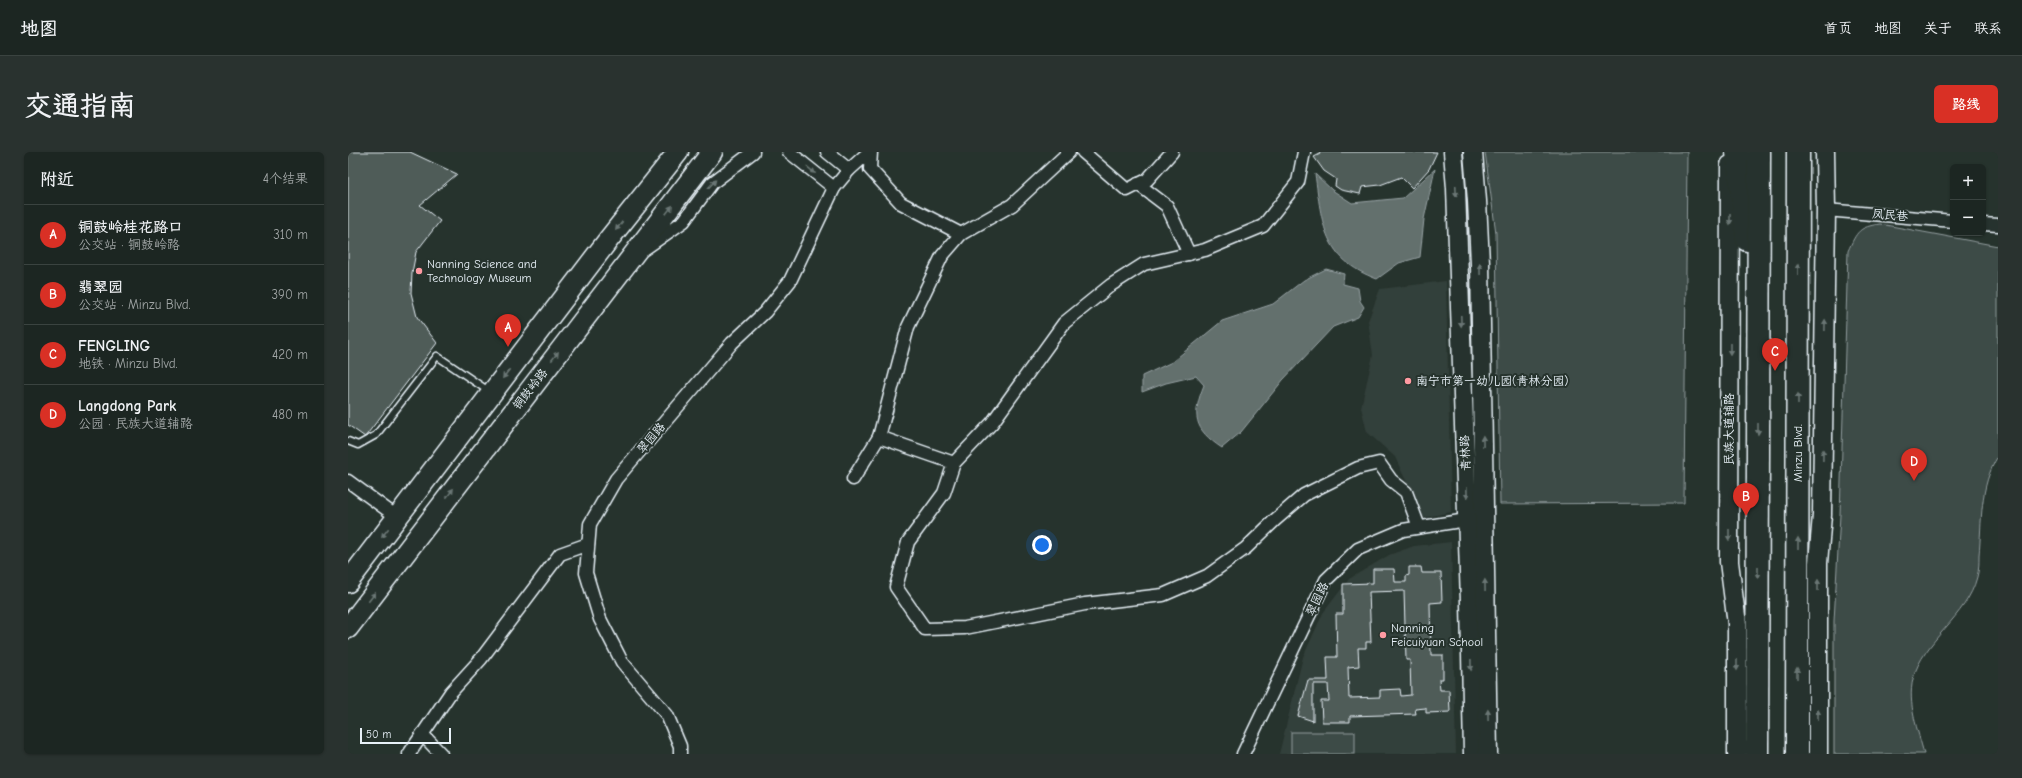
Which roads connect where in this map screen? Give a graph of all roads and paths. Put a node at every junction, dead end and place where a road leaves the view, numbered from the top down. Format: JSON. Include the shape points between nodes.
{"nodes":[{"id":1,"x":678,"y":152,"type":"edge"},
{"id":2,"x":712,"y":152,"type":"edge"},
{"id":3,"x":753,"y":152,"type":"edge"},
{"id":4,"x":789,"y":152,"type":"edge"},
{"id":5,"x":827,"y":152,"type":"edge"},
{"id":6,"x":870,"y":152,"type":"edge"},
{"id":7,"x":1069,"y":152,"type":"edge"},
{"id":8,"x":1083,"y":152,"type":"edge"},
{"id":9,"x":1172,"y":152,"type":"edge"},
{"id":10,"x":1304,"y":152,"type":"edge"},
{"id":11,"x":1453,"y":152,"type":"edge"},
{"id":12,"x":1473,"y":152,"type":"edge"},
{"id":13,"x":1730,"y":152,"type":"edge"},
{"id":14,"x":1737,"y":152,"type":"edge"},
{"id":15,"x":1759,"y":152,"type":"edge"},
{"id":16,"x":1798,"y":152,"type":"edge"},
{"id":17,"x":1806,"y":152,"type":"edge"},
{"id":18,"x":1825,"y":152,"type":"edge"},
{"id":19,"x":849,"y":170,"type":"junction"},
{"id":20,"x":1138,"y":184,"type":"junction"},
{"id":21,"x":834,"y":188,"type":"junction"},
{"id":22,"x":1799,"y":195,"type":"junction"},
{"id":23,"x":1826,"y":210,"type":"junction"},
{"id":24,"x":1950,"y":221,"type":"edge"},
{"id":25,"x":1986,"y":224,"type":"edge"},
{"id":26,"x":1998,"y":226,"type":"edge"},
{"id":27,"x":961,"y":234,"type":"junction"},
{"id":28,"x":1189,"y":254,"type":"junction"},
{"id":29,"x":633,"y":257,"type":"junction"},
{"id":30,"x":1758,"y":341,"type":"junction"},
{"id":31,"x":492,"y":393,"type":"junction"},
{"id":32,"x":466,"y":428,"type":"junction"},
{"id":33,"x":879,"y":437,"type":"junction"},
{"id":34,"x":348,"y":441,"type":"edge"},
{"id":35,"x":488,"y":444,"type":"junction"},
{"id":36,"x":954,"y":463,"type":"junction"},
{"id":37,"x":852,"y":479,"type":"dead end"},
{"id":38,"x":348,"y":480,"type":"edge"},
{"id":39,"x":397,"y":517,"type":"junction"},
{"id":40,"x":1476,"y":520,"type":"junction"},
{"id":41,"x":1419,"y":527,"type":"junction"},
{"id":42,"x":588,"y":544,"type":"junction"},
{"id":43,"x":348,"y":582,"type":"edge"},
{"id":44,"x":348,"y":628,"type":"edge"},
{"id":45,"x":1758,"y":676,"type":"junction"},
{"id":46,"x":422,"y":734,"type":"junction"},
{"id":47,"x":409,"y":754,"type":"edge"},
{"id":48,"x":442,"y":754,"type":"edge"},
{"id":49,"x":680,"y":754,"type":"edge"},
{"id":50,"x":1243,"y":754,"type":"edge"},
{"id":51,"x":1473,"y":754,"type":"edge"},
{"id":52,"x":1488,"y":754,"type":"edge"},
{"id":53,"x":1737,"y":754,"type":"edge"},
{"id":54,"x":1748,"y":754,"type":"edge"},
{"id":55,"x":1757,"y":754,"type":"edge"},
{"id":56,"x":1797,"y":754,"type":"edge"},
{"id":57,"x":1818,"y":754,"type":"edge"}],
"edges":[{"from":1,"to":31,"type":"main road","one_way":true},
{"from":29,"to":2,"type":"main road","name":"铜鼓岭路","one_way":true},
{"from":29,"to":3,"type":"street","one_way":true,"via":[[684,221],[712,183]]},
{"from":4,"to":21,"type":"street","one_way":true},
{"from":5,"to":19,"type":"street"},
{"from":6,"to":19,"type":"street","name":"翠园路"},
{"from":6,"to":27,"type":"street","via":[[870,169],[901,203]]},
{"from":7,"to":27,"type":"street","via":[[1012,205]]},
{"from":8,"to":20,"type":"street","via":[[1127,190]]},
{"from":9,"to":20,"type":"street","via":[[1147,180]]},
{"from":10,"to":28,"type":"street","via":[[1298,182],[1263,226]]},
{"from":11,"to":40,"type":"main road","name":"青林路","one_way":true},
{"from":40,"to":12,"type":"main road","name":"青林路","one_way":true,"via":[[1480,263]]},
{"from":13,"to":53,"type":"main road","name":"民族大道辅路","one_way":true,"via":[[1729,562],[1737,624]]},
{"from":14,"to":30,"type":"highway"},
{"from":15,"to":30,"type":"highway"},
{"from":16,"to":22,"type":"highway","name":"Minzu Blvd."},
{"from":17,"to":22,"type":"highway"},
{"from":18,"to":23,"type":"main road"},
{"from":19,"to":21,"type":"street","name":"翠园路"},
{"from":20,"to":28,"type":"street","via":[[1167,206]]},
{"from":21,"to":42,"type":"street","name":"翠园路","via":[[790,281],[765,312],[732,343],[616,479],[590,524]]},
{"from":56,"to":22,"type":"highway","name":"Minzu Blvd.","one_way":true},
{"from":23,"to":24,"type":"street","name":"凤民巷"},
{"from":57,"to":23,"type":"main road","one_way":true,"via":[[1818,563],[1822,515]]},
{"from":25,"to":26,"type":"street"},
{"from":27,"to":33,"type":"street","via":[[942,256],[908,327]]},
{"from":28,"to":36,"type":"street","via":[[1144,264],[1111,285],[1064,323],[992,423]]},
{"from":35,"to":29,"type":"main road","name":"铜鼓岭路","one_way":true},
{"from":30,"to":45,"type":"highway","one_way":true},
{"from":31,"to":32,"type":"main road"},
{"from":31,"to":34,"type":"lane","via":[[438,356],[376,435],[358,445]]},
{"from":32,"to":35,"type":"main road"},
{"from":32,"to":39,"type":"main road"},
{"from":33,"to":36,"type":"street"},
{"from":33,"to":37,"type":"street"},
{"from":44,"to":35,"type":"main road","name":"铜鼓岭路","one_way":true},
{"from":36,"to":41,"type":"street","via":[[944,493],[908,542],[896,587],[925,629],[965,628],[1085,604],[1163,595],[1218,568],[1246,548],[1304,495],[1358,468],[1378,463],[1391,480],[1406,492]]},
{"from":38,"to":39,"type":"street"},
{"from":39,"to":43,"type":"main road","one_way":true},
{"from":40,"to":41,"type":"street","name":"翠园路"},
{"from":40,"to":51,"type":"main road","name":"青林路","one_way":true},
{"from":52,"to":40,"type":"main road","name":"青林路","one_way":true},
{"from":41,"to":50,"type":"street","name":"翠园路","via":[[1403,530],[1358,549],[1326,580]]},
{"from":42,"to":46,"type":"street","via":[[560,554],[481,659],[450,692]]},
{"from":42,"to":49,"type":"street","name":"翠园路","via":[[586,573],[600,619],[622,662],[667,715],[680,746]]},
{"from":45,"to":54,"type":"highway"},
{"from":45,"to":55,"type":"highway"},
{"from":46,"to":47,"type":"street"},
{"from":46,"to":48,"type":"street"}]}
